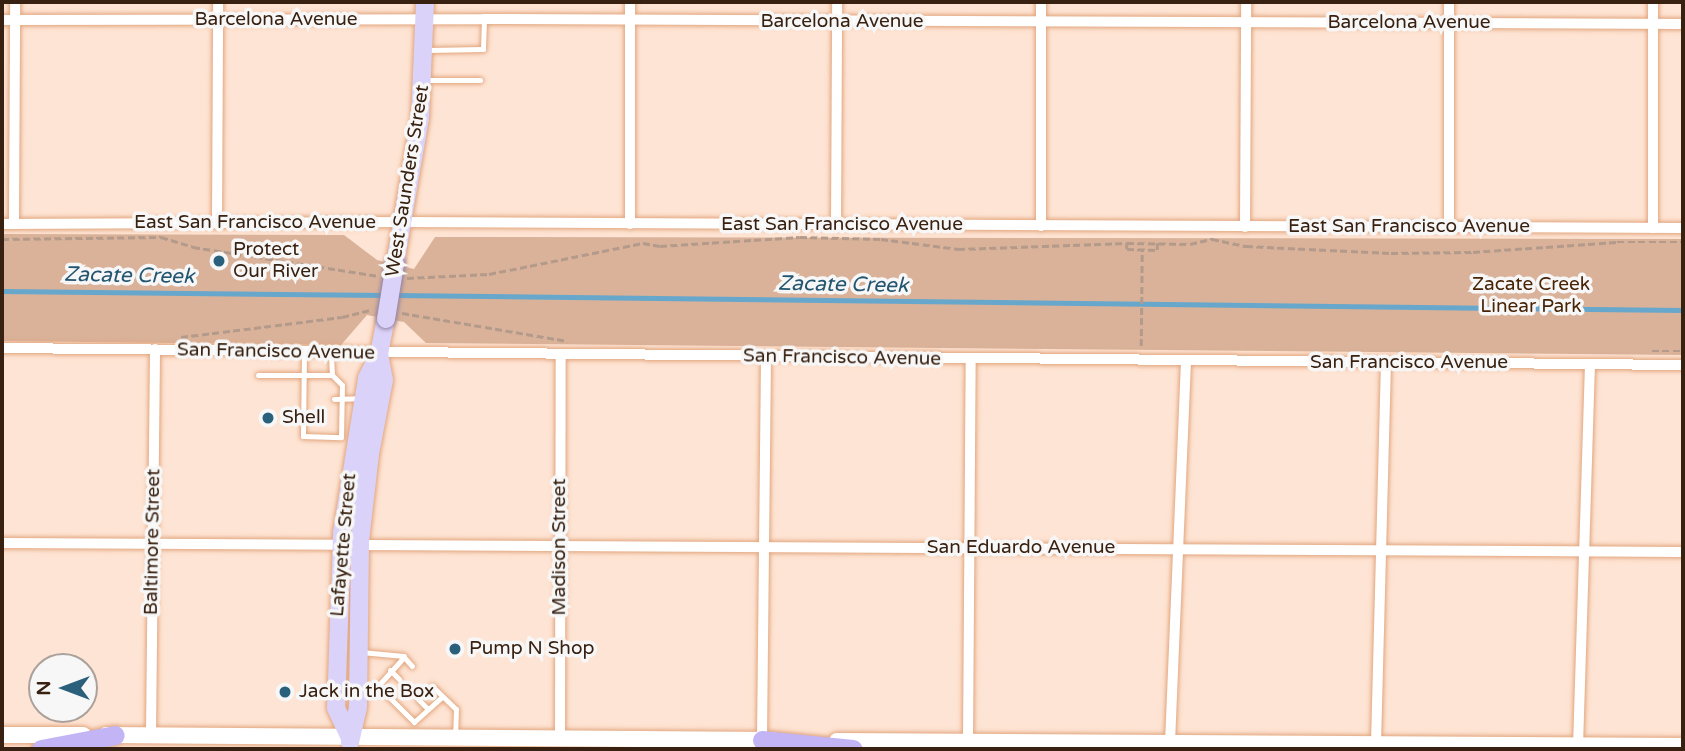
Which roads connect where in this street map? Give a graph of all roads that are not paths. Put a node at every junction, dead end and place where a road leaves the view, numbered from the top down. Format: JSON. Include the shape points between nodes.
{"nodes":[{"id":1,"x":15,"y":2,"type":"edge"},
{"id":2,"x":218,"y":2,"type":"edge"},
{"id":3,"x":630,"y":2,"type":"edge"},
{"id":4,"x":837,"y":2,"type":"edge"},
{"id":5,"x":1041,"y":2,"type":"edge"},
{"id":6,"x":1246,"y":2,"type":"edge"},
{"id":7,"x":1449,"y":2,"type":"edge"},
{"id":8,"x":1653,"y":2,"type":"edge"},
{"id":9,"x":425,"y":11,"type":"edge"},
{"id":10,"x":484,"y":19,"type":"junction"},
{"id":11,"x":2,"y":20,"type":"edge"},
{"id":12,"x":15,"y":20,"type":"junction"},
{"id":13,"x":630,"y":20,"type":"junction"},
{"id":14,"x":218,"y":21,"type":"junction"},
{"id":15,"x":837,"y":22,"type":"junction"},
{"id":16,"x":1041,"y":23,"type":"junction"},
{"id":17,"x":1245,"y":23,"type":"junction"},
{"id":18,"x":1449,"y":23,"type":"junction"},
{"id":19,"x":1653,"y":24,"type":"junction"},
{"id":20,"x":1683,"y":24,"type":"edge"},
{"id":21,"x":425,"y":50,"type":"junction"},
{"id":22,"x":424,"y":80,"type":"junction"},
{"id":23,"x":480,"y":80,"type":"dead end"},
{"id":24,"x":403,"y":222,"type":"junction"},
{"id":25,"x":2,"y":224,"type":"edge"},
{"id":26,"x":14,"y":224,"type":"junction"},
{"id":27,"x":217,"y":224,"type":"junction"},
{"id":28,"x":630,"y":224,"type":"junction"},
{"id":29,"x":836,"y":225,"type":"junction"},
{"id":30,"x":1041,"y":226,"type":"junction"},
{"id":31,"x":1245,"y":227,"type":"junction"},
{"id":32,"x":1449,"y":227,"type":"junction"},
{"id":33,"x":1653,"y":228,"type":"junction"},
{"id":34,"x":1683,"y":228,"type":"edge"},
{"id":35,"x":388,"y":314,"type":"joint"},
{"id":36,"x":2,"y":348,"type":"edge"},
{"id":37,"x":155,"y":349,"type":"junction"},
{"id":38,"x":304,"y":352,"type":"junction"},
{"id":39,"x":331,"y":353,"type":"junction"},
{"id":40,"x":379,"y":354,"type":"junction"},
{"id":41,"x":561,"y":356,"type":"junction"},
{"id":42,"x":766,"y":358,"type":"junction"},
{"id":43,"x":971,"y":359,"type":"junction"},
{"id":44,"x":1185,"y":362,"type":"junction"},
{"id":45,"x":1386,"y":363,"type":"junction"},
{"id":46,"x":1590,"y":364,"type":"junction"},
{"id":47,"x":1683,"y":365,"type":"edge"},
{"id":48,"x":258,"y":375,"type":"dead end"},
{"id":49,"x":331,"y":375,"type":"junction"},
{"id":50,"x":304,"y":376,"type":"junction"},
{"id":51,"x":363,"y":397,"type":"junction"},
{"id":52,"x":334,"y":399,"type":"dead end"},
{"id":53,"x":342,"y":399,"type":"junction"},
{"id":54,"x":304,"y":400,"type":"junction"},
{"id":55,"x":312,"y":400,"type":"dead end"},
{"id":56,"x":303,"y":417,"type":"junction"},
{"id":57,"x":311,"y":417,"type":"dead end"},
{"id":58,"x":349,"y":437,"type":"junction"},
{"id":59,"x":2,"y":543,"type":"edge"},
{"id":60,"x":153,"y":544,"type":"junction"},
{"id":61,"x":350,"y":545,"type":"junction"},
{"id":62,"x":764,"y":546,"type":"junction"},
{"id":63,"x":560,"y":547,"type":"junction"},
{"id":64,"x":969,"y":547,"type":"junction"},
{"id":65,"x":1180,"y":549,"type":"junction"},
{"id":66,"x":1381,"y":550,"type":"junction"},
{"id":67,"x":1583,"y":551,"type":"junction"},
{"id":68,"x":1683,"y":552,"type":"edge"},
{"id":69,"x":358,"y":651,"type":"junction"},
{"id":70,"x":404,"y":657,"type":"junction"},
{"id":71,"x":412,"y":666,"type":"dead end"},
{"id":72,"x":390,"y":670,"type":"junction"},
{"id":73,"x":399,"y":679,"type":"dead end"},
{"id":74,"x":358,"y":684,"type":"junction"},
{"id":75,"x":378,"y":686,"type":"junction"},
{"id":76,"x":432,"y":687,"type":"dead end"},
{"id":77,"x":442,"y":696,"type":"junction"},
{"id":78,"x":418,"y":699,"type":"dead end"},
{"id":79,"x":428,"y":709,"type":"junction"},
{"id":80,"x":2,"y":735,"type":"edge"},
{"id":81,"x":115,"y":735,"type":"junction"},
{"id":82,"x":151,"y":735,"type":"junction"},
{"id":83,"x":416,"y":736,"type":"edge"},
{"id":84,"x":261,"y":738,"type":"junction"},
{"id":85,"x":455,"y":738,"type":"junction"},
{"id":86,"x":560,"y":739,"type":"junction"},
{"id":87,"x":762,"y":740,"type":"junction"},
{"id":88,"x":968,"y":742,"type":"junction"},
{"id":89,"x":350,"y":743,"type":"edge"},
{"id":90,"x":1170,"y":743,"type":"junction"},
{"id":91,"x":1376,"y":744,"type":"junction"},
{"id":92,"x":1578,"y":746,"type":"junction"},
{"id":93,"x":1683,"y":746,"type":"edge"},
{"id":94,"x":41,"y":749,"type":"edge"},
{"id":95,"x":278,"y":749,"type":"edge"},
{"id":96,"x":853,"y":749,"type":"edge"}],
"edges":[{"from":1,"to":12,"type":"street"},
{"from":2,"to":14,"type":"street"},
{"from":3,"to":13,"type":"street"},
{"from":4,"to":15,"type":"street"},
{"from":5,"to":16,"type":"street"},
{"from":6,"to":17,"type":"street"},
{"from":7,"to":18,"type":"street"},
{"from":8,"to":19,"type":"street"},
{"from":9,"to":10,"type":"street","name":"Barcelona Avenue"},
{"from":9,"to":14,"type":"street","name":"Barcelona Avenue"},
{"from":9,"to":21,"type":"main road","name":"West Saunders Street"},
{"from":10,"to":13,"type":"street","name":"Barcelona Avenue"},
{"from":10,"to":21,"type":"lane","via":[[483,49]]},
{"from":11,"to":12,"type":"street","name":"Barcelona Avenue"},
{"from":12,"to":14,"type":"street","name":"Barcelona Avenue"},
{"from":12,"to":26,"type":"street"},
{"from":13,"to":15,"type":"street","name":"Barcelona Avenue"},
{"from":13,"to":28,"type":"street"},
{"from":14,"to":27,"type":"street"},
{"from":15,"to":16,"type":"street","name":"Barcelona Avenue"},
{"from":15,"to":29,"type":"street"},
{"from":16,"to":17,"type":"street","name":"Barcelona Avenue"},
{"from":16,"to":30,"type":"street"},
{"from":17,"to":18,"type":"street","name":"Barcelona Avenue"},
{"from":17,"to":31,"type":"street"},
{"from":18,"to":19,"type":"street","name":"Barcelona Avenue"},
{"from":18,"to":32,"type":"street"},
{"from":19,"to":20,"type":"street","name":"Barcelona Avenue"},
{"from":19,"to":33,"type":"street"},
{"from":21,"to":22,"type":"main road","name":"West Saunders Street"},
{"from":22,"to":23,"type":"lane"},
{"from":22,"to":24,"type":"main road","name":"West Saunders Street"},
{"from":24,"to":27,"type":"street","name":"East San Francisco Avenue"},
{"from":24,"to":28,"type":"street","name":"East San Francisco Avenue"},
{"from":24,"to":35,"type":"main road","name":"West Saunders Street","bridge":true},
{"from":25,"to":26,"type":"street","name":"East San Francisco Avenue"},
{"from":26,"to":27,"type":"street","name":"East San Francisco Avenue"},
{"from":28,"to":29,"type":"street","name":"East San Francisco Avenue"},
{"from":29,"to":30,"type":"street","name":"East San Francisco Avenue"},
{"from":30,"to":31,"type":"street","name":"East San Francisco Avenue"},
{"from":31,"to":32,"type":"street","name":"East San Francisco Avenue"},
{"from":32,"to":33,"type":"street","name":"East San Francisco Avenue"},
{"from":33,"to":34,"type":"street","name":"East San Francisco Avenue"},
{"from":35,"to":40,"type":"main road","name":"Lafayette Street"},
{"from":36,"to":37,"type":"street","name":"San Francisco Avenue"},
{"from":37,"to":38,"type":"street","name":"San Francisco Avenue"},
{"from":37,"to":60,"type":"street","name":"Baltimore Street"},
{"from":38,"to":39,"type":"street","name":"San Francisco Avenue"},
{"from":38,"to":50,"type":"lane"},
{"from":39,"to":40,"type":"street","name":"San Francisco Avenue"},
{"from":39,"to":49,"type":"lane"},
{"from":40,"to":41,"type":"street","name":"San Francisco Avenue"},
{"from":40,"to":51,"type":"main road","name":"Lafayette Street"},
{"from":40,"to":61,"type":"main road","name":"Lafayette Street","via":[[384,380]]},
{"from":41,"to":42,"type":"street","name":"San Francisco Avenue"},
{"from":41,"to":63,"type":"street","name":"Madison Street"},
{"from":42,"to":43,"type":"street","name":"San Francisco Avenue"},
{"from":42,"to":62,"type":"street"},
{"from":43,"to":44,"type":"street","name":"San Francisco Avenue"},
{"from":43,"to":64,"type":"street"},
{"from":44,"to":45,"type":"street","name":"San Francisco Avenue"},
{"from":44,"to":65,"type":"street"},
{"from":45,"to":46,"type":"street","name":"San Francisco Avenue"},
{"from":45,"to":66,"type":"street"},
{"from":46,"to":47,"type":"street","name":"San Francisco Avenue"},
{"from":46,"to":67,"type":"street"},
{"from":48,"to":50,"type":"lane"},
{"from":49,"to":50,"type":"lane"},
{"from":49,"to":53,"type":"lane","via":[[342,385]]},
{"from":50,"to":54,"type":"lane"},
{"from":51,"to":53,"type":"lane"},
{"from":51,"to":58,"type":"main road","name":"Lafayette Street"},
{"from":52,"to":53,"type":"lane"},
{"from":53,"to":58,"type":"lane","via":[[338,416]]},
{"from":54,"to":55,"type":"lane"},
{"from":54,"to":56,"type":"lane"},
{"from":56,"to":57,"type":"lane"},
{"from":56,"to":58,"type":"lane","via":[[303,436]]},
{"from":58,"to":61,"type":"main road","name":"Lafayette Street"},
{"from":59,"to":60,"type":"street","name":"San Eduardo Avenue"},
{"from":60,"to":61,"type":"street","name":"San Eduardo Avenue"},
{"from":60,"to":82,"type":"street","name":"Baltimore Street"},
{"from":61,"to":63,"type":"street","name":"San Eduardo Avenue"},
{"from":61,"to":69,"type":"main road","name":"Lafayette Street"},
{"from":61,"to":89,"type":"main road","name":"Lafayette Street","via":[[336,708]]},
{"from":62,"to":63,"type":"street","name":"San Eduardo Avenue"},
{"from":62,"to":64,"type":"street","name":"San Eduardo Avenue"},
{"from":62,"to":87,"type":"street"},
{"from":63,"to":86,"type":"street","name":"Madison Street"},
{"from":64,"to":65,"type":"street","name":"San Eduardo Avenue"},
{"from":64,"to":88,"type":"street"},
{"from":65,"to":66,"type":"street","name":"San Eduardo Avenue"},
{"from":65,"to":90,"type":"street"},
{"from":66,"to":67,"type":"street","name":"San Eduardo Avenue"},
{"from":66,"to":91,"type":"street"},
{"from":67,"to":68,"type":"street","name":"San Eduardo Avenue"},
{"from":67,"to":92,"type":"street"},
{"from":69,"to":70,"type":"lane"},
{"from":69,"to":74,"type":"main road","name":"Lafayette Street"},
{"from":70,"to":71,"type":"lane"},
{"from":70,"to":72,"type":"lane"},
{"from":72,"to":73,"type":"lane"},
{"from":72,"to":75,"type":"lane"},
{"from":74,"to":75,"type":"lane"},
{"from":74,"to":89,"type":"main road","name":"Lafayette Street"},
{"from":75,"to":83,"type":"lane"},
{"from":76,"to":77,"type":"lane"},
{"from":77,"to":79,"type":"lane"},
{"from":77,"to":85,"type":"lane","via":[[456,709]]},
{"from":78,"to":79,"type":"lane"},
{"from":79,"to":83,"type":"lane"},
{"from":80,"to":81,"type":"main road"},
{"from":81,"to":82,"type":"main road"},
{"from":81,"to":94,"type":"highway"},
{"from":82,"to":84,"type":"main road"},
{"from":83,"to":85,"type":"main road"},
{"from":83,"to":89,"type":"main road"},
{"from":84,"to":89,"type":"main road"},
{"from":84,"to":95,"type":"main road"},
{"from":85,"to":86,"type":"main road"},
{"from":86,"to":87,"type":"main road"},
{"from":87,"to":88,"type":"main road"},
{"from":87,"to":96,"type":"highway"},
{"from":88,"to":90,"type":"main road"},
{"from":90,"to":91,"type":"main road"},
{"from":91,"to":92,"type":"main road"},
{"from":92,"to":93,"type":"main road"}]}
